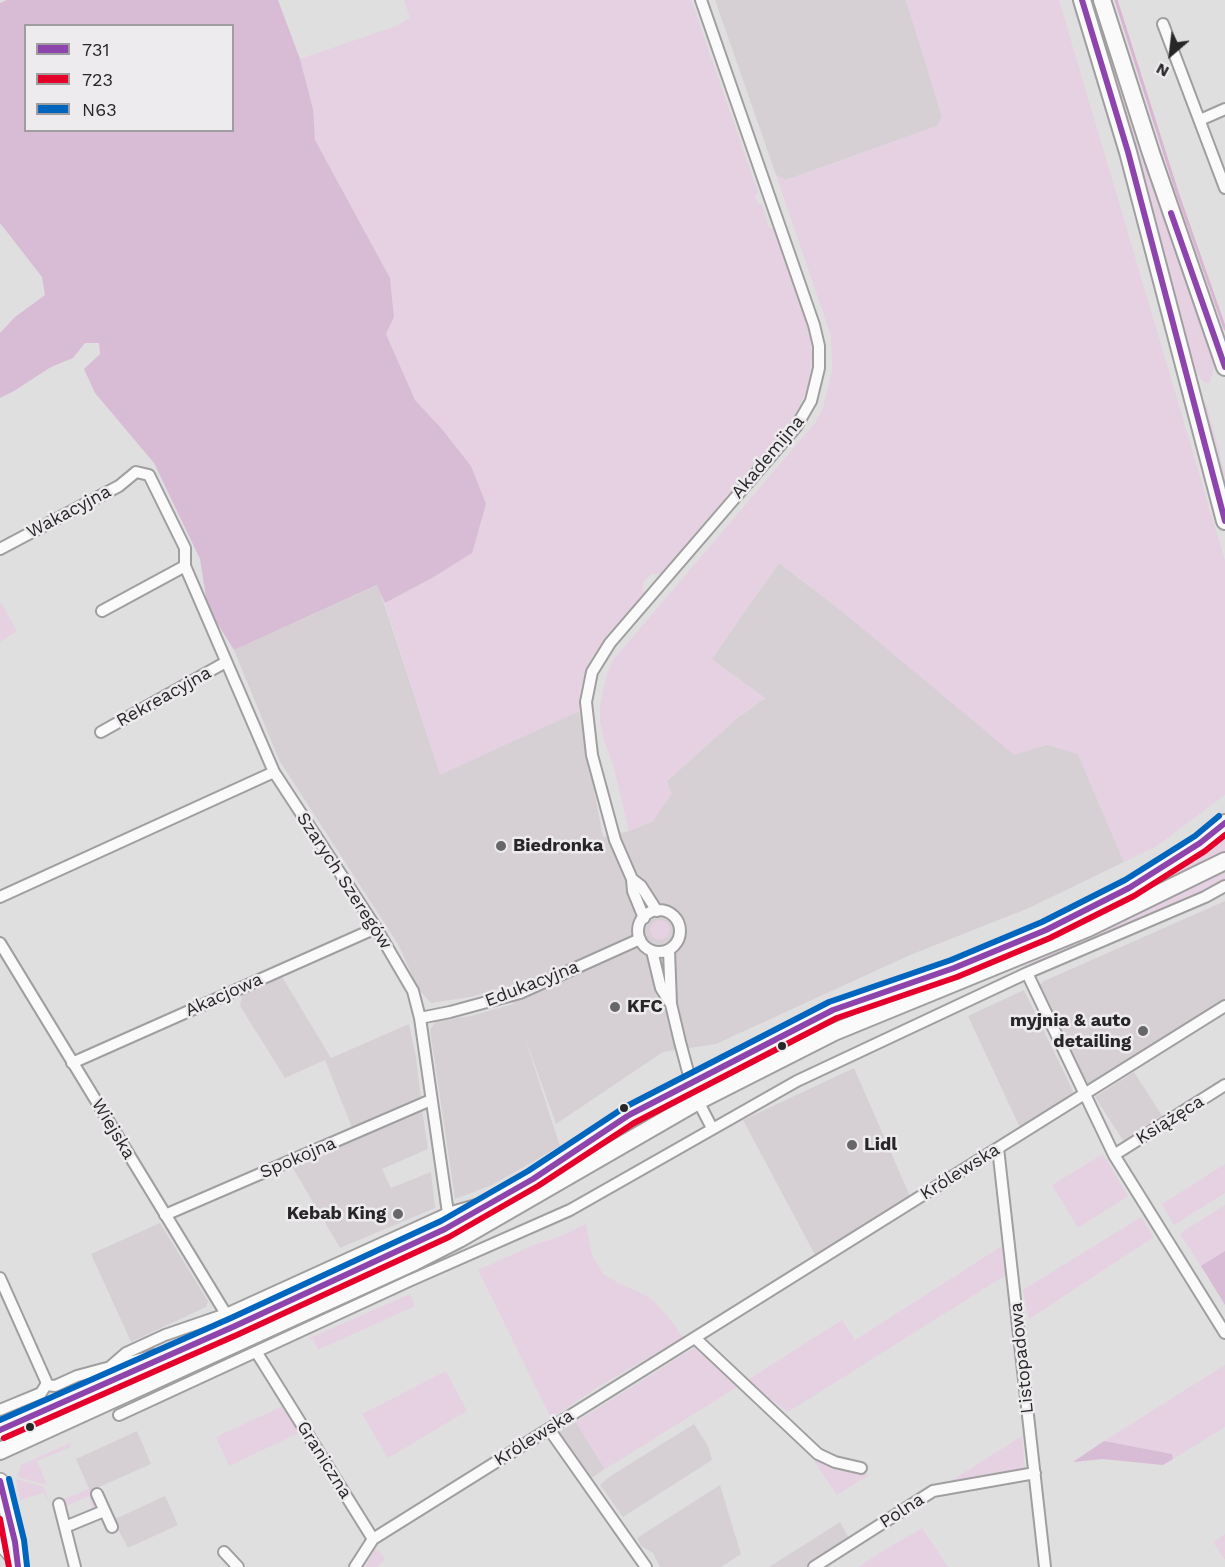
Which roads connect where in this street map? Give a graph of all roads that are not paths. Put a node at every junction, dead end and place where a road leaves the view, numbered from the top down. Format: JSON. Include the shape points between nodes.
{"nodes":[{"id":1,"x":701,"y":0,"type":"edge"},
{"id":2,"x":1082,"y":0,"type":"edge"},
{"id":3,"x":1102,"y":0,"type":"edge"},
{"id":4,"x":1163,"y":24,"type":"dead end"},
{"id":5,"x":1225,"y":109,"type":"edge"},
{"id":6,"x":1200,"y":120,"type":"junction"},
{"id":7,"x":1225,"y":188,"type":"edge"},
{"id":8,"x":1225,"y":367,"type":"edge"},
{"id":9,"x":136,"y":472,"type":"joint"},
{"id":10,"x":1225,"y":521,"type":"edge"},
{"id":11,"x":0,"y":549,"type":"edge"},
{"id":12,"x":184,"y":566,"type":"junction"},
{"id":13,"x":102,"y":611,"type":"dead end"},
{"id":14,"x":226,"y":662,"type":"junction"},
{"id":15,"x":102,"y":732,"type":"dead end"},
{"id":16,"x":274,"y":772,"type":"junction"},
{"id":17,"x":1225,"y":823,"type":"edge"},
{"id":18,"x":1225,"y":861,"type":"edge"},
{"id":19,"x":632,"y":879,"type":"junction"},
{"id":20,"x":1225,"y":886,"type":"edge"},
{"id":21,"x":0,"y":897,"type":"edge"},
{"id":22,"x":657,"y":910,"type":"junction"},
{"id":23,"x":644,"y":918,"type":"junction"},
{"id":24,"x":375,"y":928,"type":"junction"},
{"id":25,"x":640,"y":939,"type":"junction"},
{"id":26,"x":0,"y":944,"type":"edge"},
{"id":27,"x":669,"y":950,"type":"junction"},
{"id":28,"x":652,"y":951,"type":"junction"},
{"id":29,"x":1027,"y":973,"type":"junction"},
{"id":30,"x":671,"y":1004,"type":"junction"},
{"id":31,"x":1225,"y":1006,"type":"edge"},
{"id":32,"x":420,"y":1018,"type":"junction"},
{"id":33,"x":72,"y":1063,"type":"junction"},
{"id":34,"x":691,"y":1083,"type":"junction"},
{"id":35,"x":1225,"y":1085,"type":"edge"},
{"id":36,"x":1084,"y":1094,"type":"junction"},
{"id":37,"x":431,"y":1100,"type":"junction"},
{"id":38,"x":698,"y":1101,"type":"junction"},
{"id":39,"x":712,"y":1128,"type":"junction"},
{"id":40,"x":998,"y":1148,"type":"junction"},
{"id":41,"x":1114,"y":1155,"type":"junction"},
{"id":42,"x":500,"y":1199,"type":"junction"},
{"id":43,"x":448,"y":1213,"type":"junction"},
{"id":44,"x":165,"y":1215,"type":"junction"},
{"id":45,"x":0,"y":1278,"type":"edge"},
{"id":46,"x":235,"y":1326,"type":"junction"},
{"id":47,"x":1225,"y":1333,"type":"edge"},
{"id":48,"x":695,"y":1338,"type":"junction"},
{"id":49,"x":257,"y":1353,"type":"junction"},
{"id":50,"x":173,"y":1354,"type":"junction"},
{"id":51,"x":111,"y":1366,"type":"junction"},
{"id":52,"x":46,"y":1385,"type":"junction"},
{"id":53,"x":0,"y":1410,"type":"edge"},
{"id":54,"x":119,"y":1415,"type":"dead end"},
{"id":55,"x":549,"y":1429,"type":"junction"},
{"id":56,"x":0,"y":1430,"type":"edge"},
{"id":57,"x":0,"y":1451,"type":"edge"},
{"id":58,"x":861,"y":1467,"type":"dead end"},
{"id":59,"x":1035,"y":1473,"type":"junction"},
{"id":60,"x":0,"y":1481,"type":"edge"},
{"id":61,"x":97,"y":1494,"type":"dead end"},
{"id":62,"x":59,"y":1504,"type":"dead end"},
{"id":63,"x":104,"y":1511,"type":"junction"},
{"id":64,"x":65,"y":1527,"type":"junction"},
{"id":65,"x":112,"y":1527,"type":"dead end"},
{"id":66,"x":373,"y":1539,"type":"junction"},
{"id":67,"x":0,"y":1542,"type":"edge"},
{"id":68,"x":224,"y":1552,"type":"dead end"},
{"id":69,"x":17,"y":1563,"type":"edge"},
{"id":70,"x":75,"y":1567,"type":"edge"},
{"id":71,"x":238,"y":1567,"type":"edge"},
{"id":72,"x":355,"y":1567,"type":"edge"},
{"id":73,"x":646,"y":1567,"type":"edge"},
{"id":74,"x":814,"y":1567,"type":"edge"},
{"id":75,"x":1045,"y":1567,"type":"edge"}],
"edges":[{"from":1,"to":19,"type":"street","name":"Akademijna","via":[[814,325],[819,368],[811,402],[796,427],[610,643],[592,672],[586,702],[592,755],[615,840]]},
{"from":2,"to":10,"type":"main road","via":[[1128,152]]},
{"from":3,"to":8,"type":"main road"},
{"from":4,"to":6,"type":"street"},
{"from":5,"to":6,"type":"street"},
{"from":6,"to":7,"type":"street"},
{"from":9,"to":11,"type":"street","name":"Wakacyjna","via":[[118,486]]},
{"from":9,"to":12,"type":"street","name":"Szarych Szeregów","via":[[149,475],[185,548]]},
{"from":12,"to":13,"type":"street"},
{"from":12,"to":14,"type":"street","name":"Szarych Szeregów"},
{"from":14,"to":15,"type":"street","name":"Rekreacyjna"},
{"from":14,"to":16,"type":"street","name":"Szarych Szeregów"},
{"from":16,"to":21,"type":"street"},
{"from":16,"to":24,"type":"street","name":"Szarych Szeregów"},
{"from":17,"to":34,"type":"main road","via":[[1129,888],[1046,930],[954,968],[833,1010]]},
{"from":18,"to":38,"type":"main road","via":[[1088,928],[834,1032]]},
{"from":19,"to":22,"type":"street","name":"Akademijna"},
{"from":19,"to":23,"type":"street","name":"Akademijna"},
{"from":20,"to":29,"type":"street"},
{"from":22,"to":23,"type":"street"},
{"from":22,"to":27,"type":"street","via":[[672,915],[680,927],[677,942]]},
{"from":23,"to":25,"type":"street"},
{"from":24,"to":32,"type":"street","name":"Szarych Szeregów","via":[[413,991]]},
{"from":24,"to":33,"type":"street","name":"Akacjowa"},
{"from":25,"to":28,"type":"street"},
{"from":25,"to":32,"type":"street","name":"Edukacyjna","via":[[520,993]]},
{"from":26,"to":33,"type":"street","name":"Wiejska"},
{"from":27,"to":28,"type":"street"},
{"from":27,"to":30,"type":"street"},
{"from":28,"to":30,"type":"street","via":[[661,988]]},
{"from":29,"to":36,"type":"street"},
{"from":29,"to":39,"type":"street","via":[[818,1071]]},
{"from":30,"to":34,"type":"street"},
{"from":31,"to":36,"type":"street","name":"Królewska"},
{"from":32,"to":37,"type":"street","name":"Szarych Szeregów"},
{"from":33,"to":44,"type":"street","name":"Wiejska"},
{"from":34,"to":38,"type":"street"},
{"from":34,"to":42,"type":"main road","via":[[629,1115]]},
{"from":35,"to":41,"type":"street","name":"Książęca"},
{"from":36,"to":40,"type":"street","name":"Królewska"},
{"from":36,"to":41,"type":"street"},
{"from":37,"to":43,"type":"street","name":"Szarych Szeregów"},
{"from":37,"to":44,"type":"street","name":"Spokojna"},
{"from":38,"to":39,"type":"street"},
{"from":38,"to":46,"type":"main road","via":[[459,1239]]},
{"from":39,"to":49,"type":"street","via":[[570,1210]]},
{"from":40,"to":48,"type":"street","name":"Królewska"},
{"from":40,"to":59,"type":"street","name":"Listopadowa"},
{"from":41,"to":47,"type":"street"},
{"from":42,"to":43,"type":"street"},
{"from":42,"to":46,"type":"main road","via":[[406,1249]]},
{"from":43,"to":46,"type":"street"},
{"from":44,"to":46,"type":"street","name":"Wiejska"},
{"from":45,"to":52,"type":"street"},
{"from":46,"to":50,"type":"main road"},
{"from":46,"to":51,"type":"street","via":[[165,1335],[126,1353]]},
{"from":46,"to":57,"type":"main road"},
{"from":48,"to":55,"type":"street","name":"Królewska"},
{"from":48,"to":58,"type":"street","via":[[819,1454]]},
{"from":49,"to":54,"type":"street"},
{"from":49,"to":66,"type":"street","name":"Graniczna"},
{"from":50,"to":51,"type":"street"},
{"from":50,"to":56,"type":"main road"},
{"from":51,"to":52,"type":"street","via":[[55,1386]]},
{"from":52,"to":53,"type":"street","via":[[41,1393]]},
{"from":55,"to":66,"type":"street","name":"Królewska"},
{"from":55,"to":73,"type":"street"},
{"from":59,"to":74,"type":"street","name":"Polna","via":[[933,1491]]},
{"from":59,"to":75,"type":"street","name":"Listopadowa"},
{"from":60,"to":69,"type":"street"},
{"from":61,"to":63,"type":"street"},
{"from":62,"to":64,"type":"street"},
{"from":63,"to":64,"type":"street"},
{"from":63,"to":65,"type":"street"},
{"from":64,"to":70,"type":"street"},
{"from":66,"to":72,"type":"street"},
{"from":67,"to":69,"type":"street"},
{"from":68,"to":71,"type":"street"}]}
